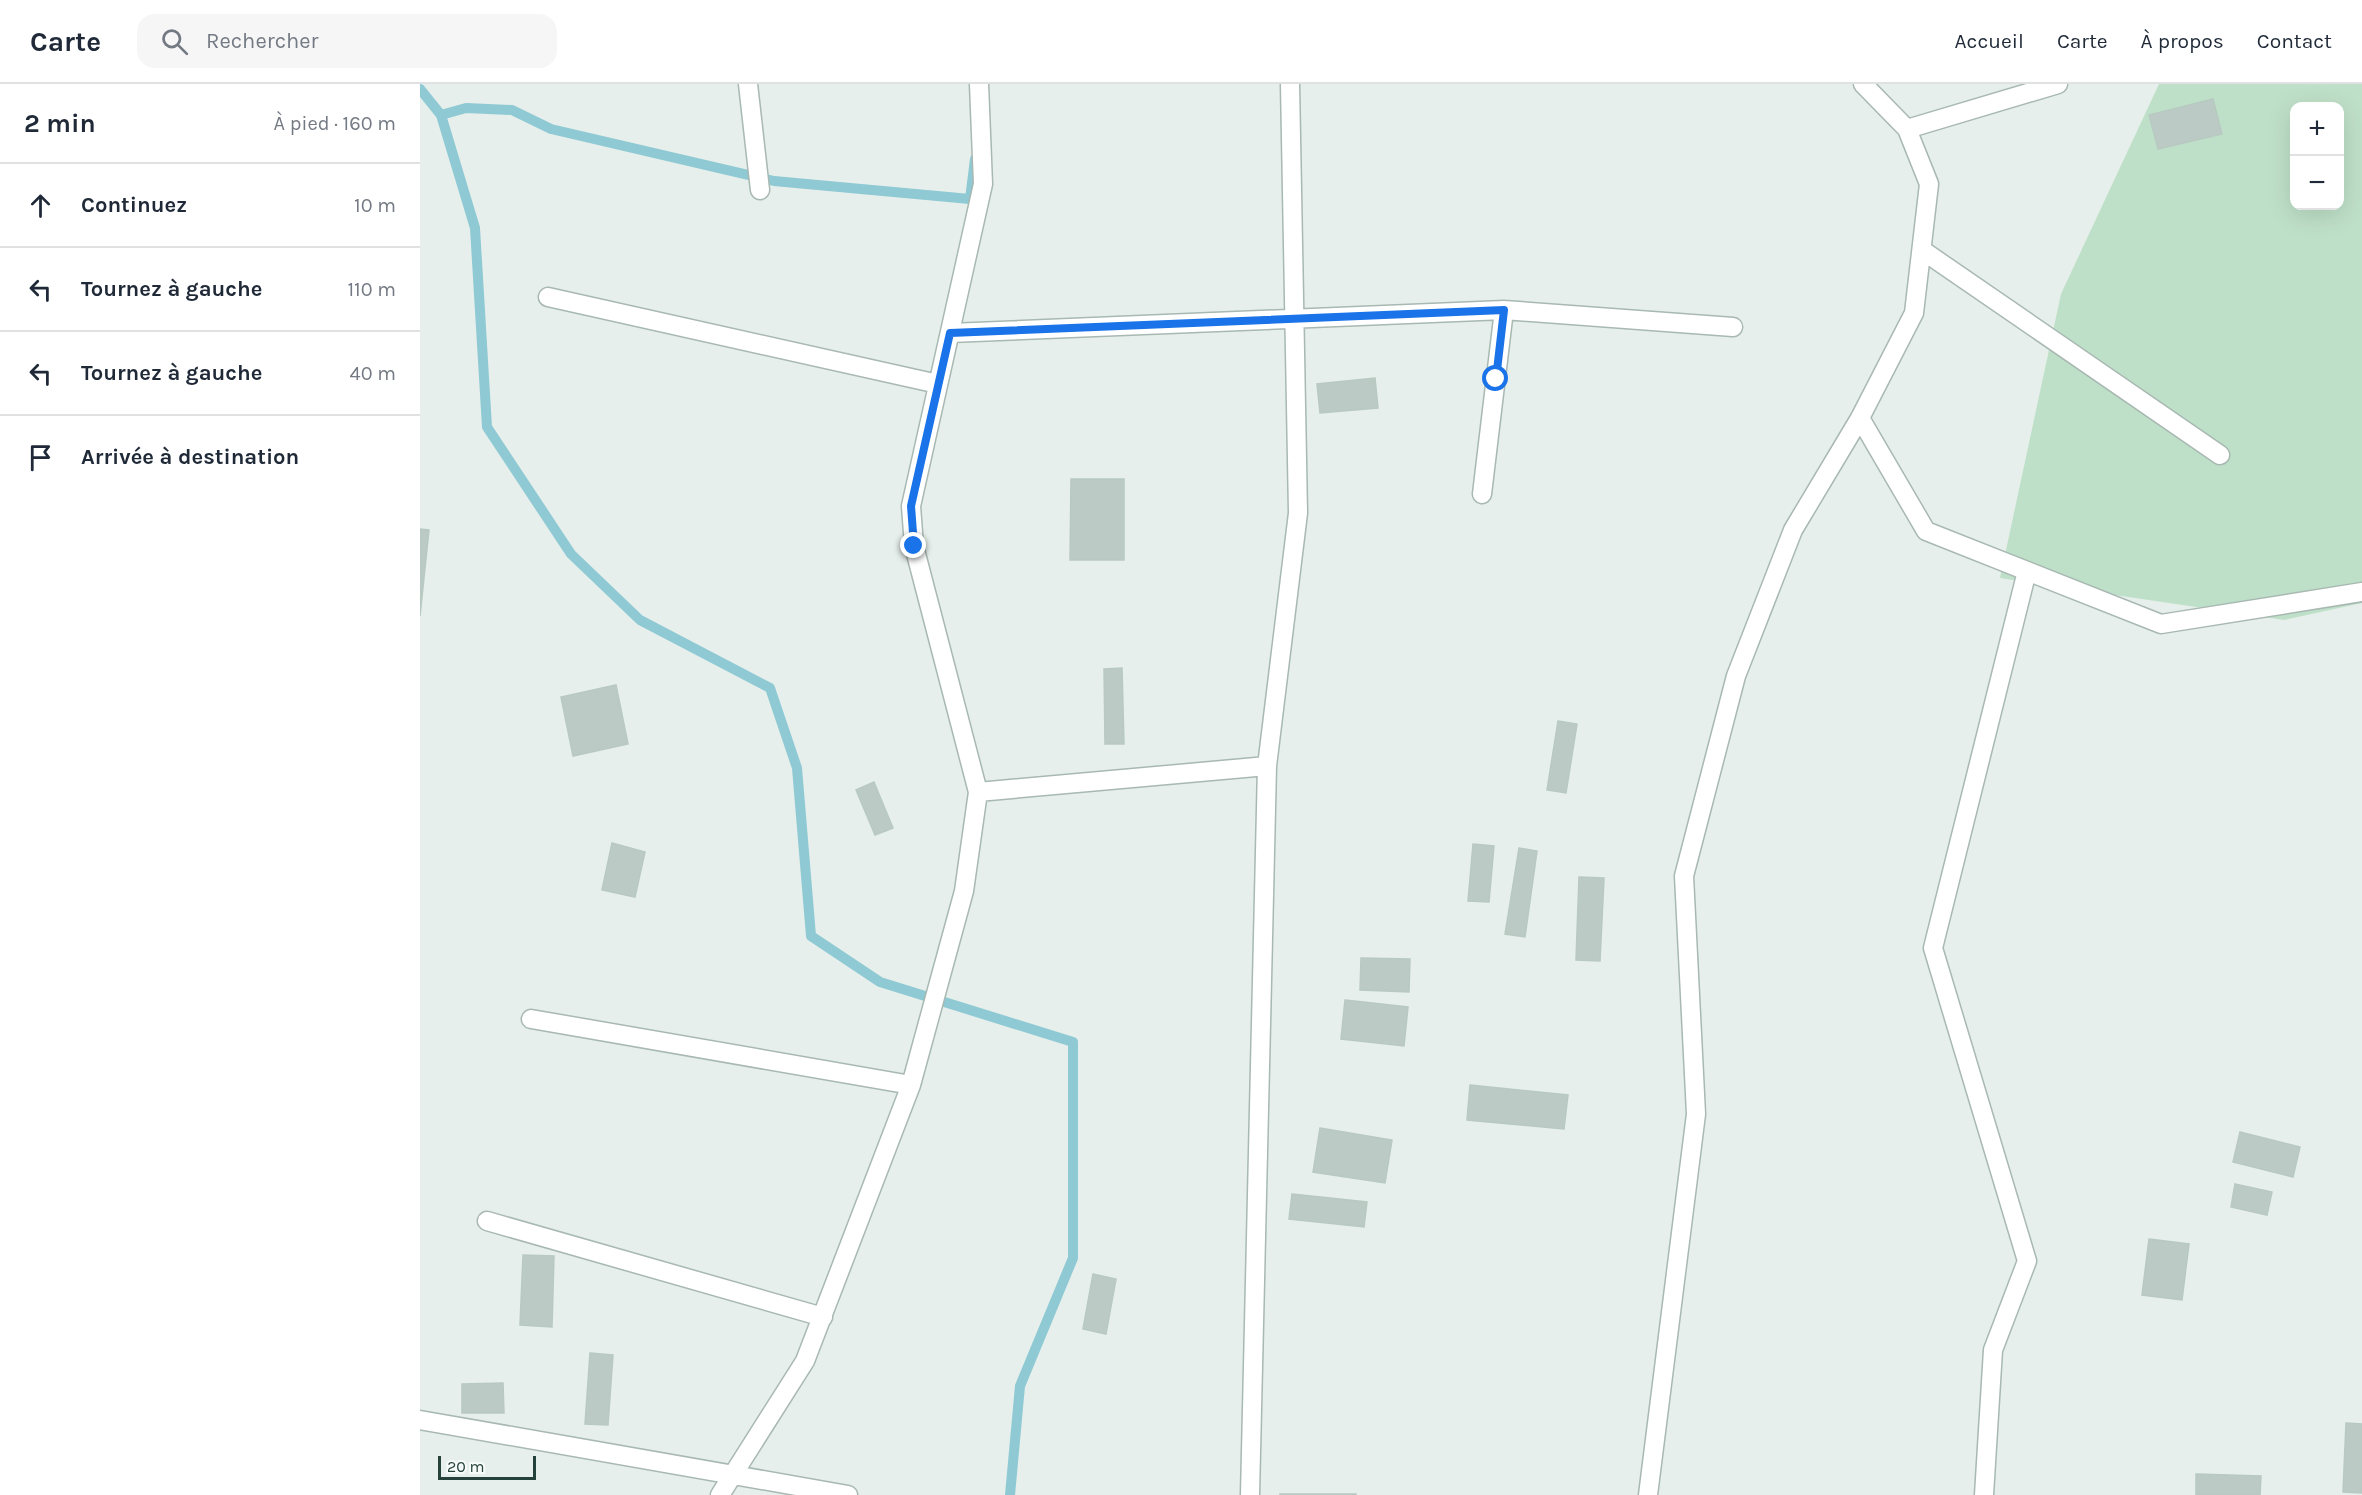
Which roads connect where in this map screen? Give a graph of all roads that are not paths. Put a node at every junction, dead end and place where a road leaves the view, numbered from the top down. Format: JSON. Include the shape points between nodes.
{"nodes":[{"id":1,"x":748,"y":84,"type":"edge"},
{"id":2,"x":979,"y":84,"type":"edge"},
{"id":3,"x":1290,"y":84,"type":"edge"},
{"id":4,"x":1863,"y":84,"type":"edge"},
{"id":5,"x":2058,"y":84,"type":"edge"},
{"id":6,"x":1907,"y":129,"type":"junction"},
{"id":7,"x":760,"y":190,"type":"dead end"},
{"id":8,"x":1922,"y":250,"type":"junction"},
{"id":9,"x":548,"y":297,"type":"dead end"},
{"id":10,"x":1504,"y":310,"type":"junction"},
{"id":11,"x":1295,"y":319,"type":"junction"},
{"id":12,"x":1733,"y":327,"type":"dead end"},
{"id":13,"x":950,"y":333,"type":"junction"},
{"id":14,"x":938,"y":384,"type":"junction"},
{"id":15,"x":1860,"y":418,"type":"junction"},
{"id":16,"x":2220,"y":455,"type":"dead end"},
{"id":17,"x":1482,"y":494,"type":"dead end"},
{"id":18,"x":2027,"y":571,"type":"junction"},
{"id":19,"x":2362,"y":592,"type":"edge"},
{"id":20,"x":1267,"y":766,"type":"junction"},
{"id":21,"x":978,"y":792,"type":"junction"},
{"id":22,"x":531,"y":1019,"type":"dead end"},
{"id":23,"x":911,"y":1085,"type":"junction"},
{"id":24,"x":487,"y":1221,"type":"dead end"},
{"id":25,"x":823,"y":1317,"type":"junction"},
{"id":26,"x":420,"y":1419,"type":"edge"},
{"id":27,"x":733,"y":1475,"type":"junction"},
{"id":28,"x":720,"y":1495,"type":"edge"},
{"id":29,"x":848,"y":1495,"type":"edge"},
{"id":30,"x":1250,"y":1495,"type":"edge"},
{"id":31,"x":1649,"y":1495,"type":"edge"},
{"id":32,"x":1984,"y":1495,"type":"edge"}],
"edges":[{"from":1,"to":7,"type":"street"},
{"from":2,"to":13,"type":"street","via":[[983,184]]},
{"from":3,"to":11,"type":"street"},
{"from":4,"to":6,"type":"street"},
{"from":5,"to":6,"type":"street"},
{"from":6,"to":8,"type":"street","via":[[1929,184]]},
{"from":8,"to":15,"type":"street","via":[[1914,313]]},
{"from":8,"to":16,"type":"street"},
{"from":9,"to":14,"type":"street"},
{"from":10,"to":11,"type":"street"},
{"from":10,"to":12,"type":"street"},
{"from":10,"to":17,"type":"street"},
{"from":11,"to":13,"type":"street"},
{"from":11,"to":20,"type":"street","via":[[1298,513]]},
{"from":13,"to":14,"type":"street"},
{"from":14,"to":21,"type":"street","via":[[911,506],[914,546]]},
{"from":15,"to":18,"type":"street","via":[[1926,531]]},
{"from":15,"to":31,"type":"street","via":[[1793,530],[1736,676],[1684,876],[1696,1114]]},
{"from":18,"to":19,"type":"street","via":[[2161,624]]},
{"from":18,"to":32,"type":"street","via":[[1933,948],[2027,1261],[1993,1350]]},
{"from":20,"to":21,"type":"street"},
{"from":20,"to":30,"type":"street"},
{"from":21,"to":23,"type":"street","via":[[964,891]]},
{"from":22,"to":23,"type":"street"},
{"from":23,"to":25,"type":"street"},
{"from":24,"to":25,"type":"street"},
{"from":25,"to":27,"type":"street","via":[[805,1361]]},
{"from":26,"to":27,"type":"street"},
{"from":27,"to":28,"type":"street"},
{"from":27,"to":29,"type":"street"}]}
